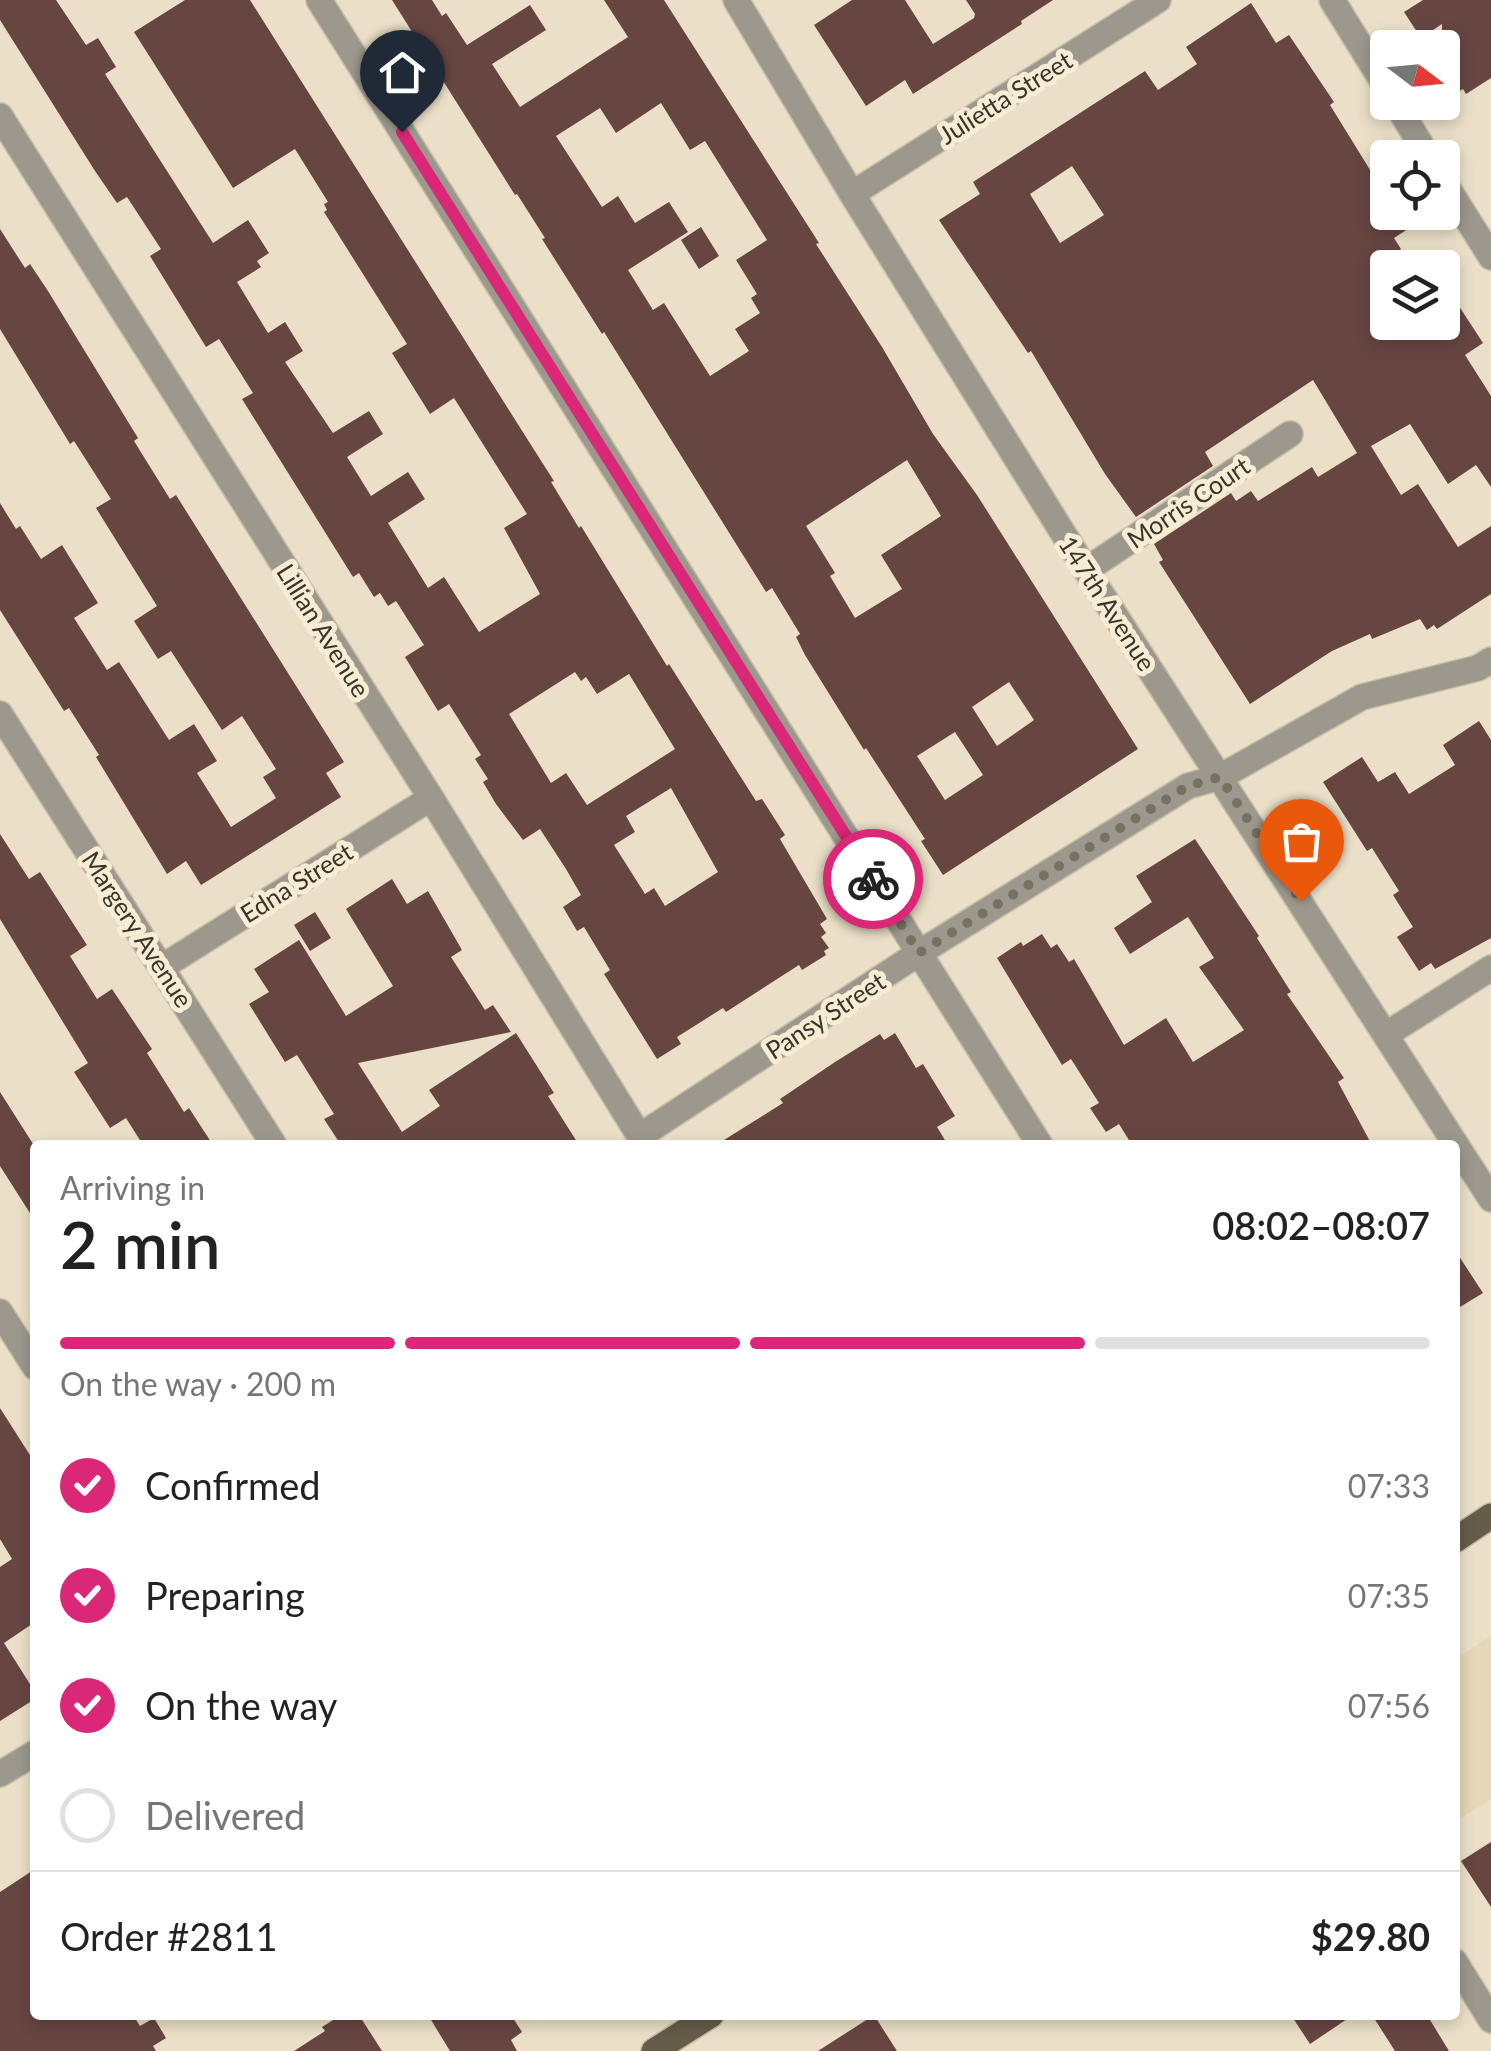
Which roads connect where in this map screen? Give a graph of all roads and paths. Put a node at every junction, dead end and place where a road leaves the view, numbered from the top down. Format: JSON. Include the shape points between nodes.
{"nodes":[{"id":1,"x":319,"y":0,"type":"edge"},
{"id":2,"x":736,"y":0,"type":"edge"},
{"id":3,"x":1158,"y":0,"type":"edge"},
{"id":4,"x":1332,"y":0,"type":"edge"},
{"id":5,"x":1370,"y":61,"type":"edge"},
{"id":6,"x":0,"y":116,"type":"edge"},
{"id":7,"x":852,"y":194,"type":"junction"},
{"id":8,"x":1460,"y":208,"type":"edge"},
{"id":9,"x":1491,"y":257,"type":"edge"},
{"id":10,"x":1290,"y":434,"type":"dead end"},
{"id":11,"x":1086,"y":570,"type":"junction"},
{"id":12,"x":1491,"y":660,"type":"edge"},
{"id":13,"x":0,"y":714,"type":"edge"},
{"id":14,"x":1220,"y":777,"type":"junction"},
{"id":15,"x":431,"y":798,"type":"junction"},
{"id":16,"x":919,"y":953,"type":"junction"},
{"id":17,"x":162,"y":967,"type":"junction"},
{"id":18,"x":1491,"y":968,"type":"edge"},
{"id":19,"x":1386,"y":1034,"type":"junction"},
{"id":20,"x":271,"y":1140,"type":"edge"},
{"id":21,"x":642,"y":1140,"type":"edge"},
{"id":22,"x":1037,"y":1140,"type":"edge"},
{"id":23,"x":1453,"y":1140,"type":"edge"},
{"id":24,"x":1460,"y":1151,"type":"edge"},
{"id":25,"x":1491,"y":1200,"type":"edge"},
{"id":26,"x":0,"y":1312,"type":"edge"},
{"id":27,"x":30,"y":1360,"type":"edge"},
{"id":28,"x":1491,"y":1516,"type":"edge"},
{"id":29,"x":1460,"y":1537,"type":"edge"},
{"id":30,"x":30,"y":1756,"type":"edge"},
{"id":31,"x":0,"y":1774,"type":"edge"},
{"id":32,"x":1460,"y":1969,"type":"edge"},
{"id":33,"x":1488,"y":2008,"type":"edge"},
{"id":34,"x":703,"y":2020,"type":"edge"},
{"id":35,"x":654,"y":2051,"type":"edge"}],
"edges":[{"from":1,"to":16,"type":"street"},
{"from":2,"to":7,"type":"street","name":"147th Avenue"},
{"from":3,"to":7,"type":"street","name":"Julietta Street"},
{"from":4,"to":5,"type":"street"},
{"from":6,"to":15,"type":"street","name":"Lillian Avenue"},
{"from":7,"to":11,"type":"street","name":"147th Avenue"},
{"from":8,"to":9,"type":"street"},
{"from":10,"to":11,"type":"street","name":"Morris Court"},
{"from":11,"to":14,"type":"street","name":"147th Avenue"},
{"from":12,"to":14,"type":"street","name":"Pansy Street","via":[[1362,696]]},
{"from":13,"to":17,"type":"street","name":"Margery Avenue"},
{"from":14,"to":16,"type":"street","name":"Pansy Street","via":[[1188,786]]},
{"from":14,"to":19,"type":"street","name":"147th Avenue"},
{"from":15,"to":17,"type":"street","name":"Edna Street"},
{"from":15,"to":21,"type":"street","name":"Lillian Avenue"},
{"from":16,"to":21,"type":"street","name":"Pansy Street"},
{"from":16,"to":22,"type":"street"},
{"from":17,"to":20,"type":"street","name":"Margery Avenue"},
{"from":18,"to":19,"type":"street"},
{"from":19,"to":23,"type":"street","name":"147th Avenue"},
{"from":24,"to":25,"type":"street","name":"147th Avenue"},
{"from":26,"to":27,"type":"street"},
{"from":28,"to":29,"type":"main road"},
{"from":30,"to":31,"type":"street"},
{"from":32,"to":33,"type":"street"},
{"from":34,"to":35,"type":"main road"}]}
